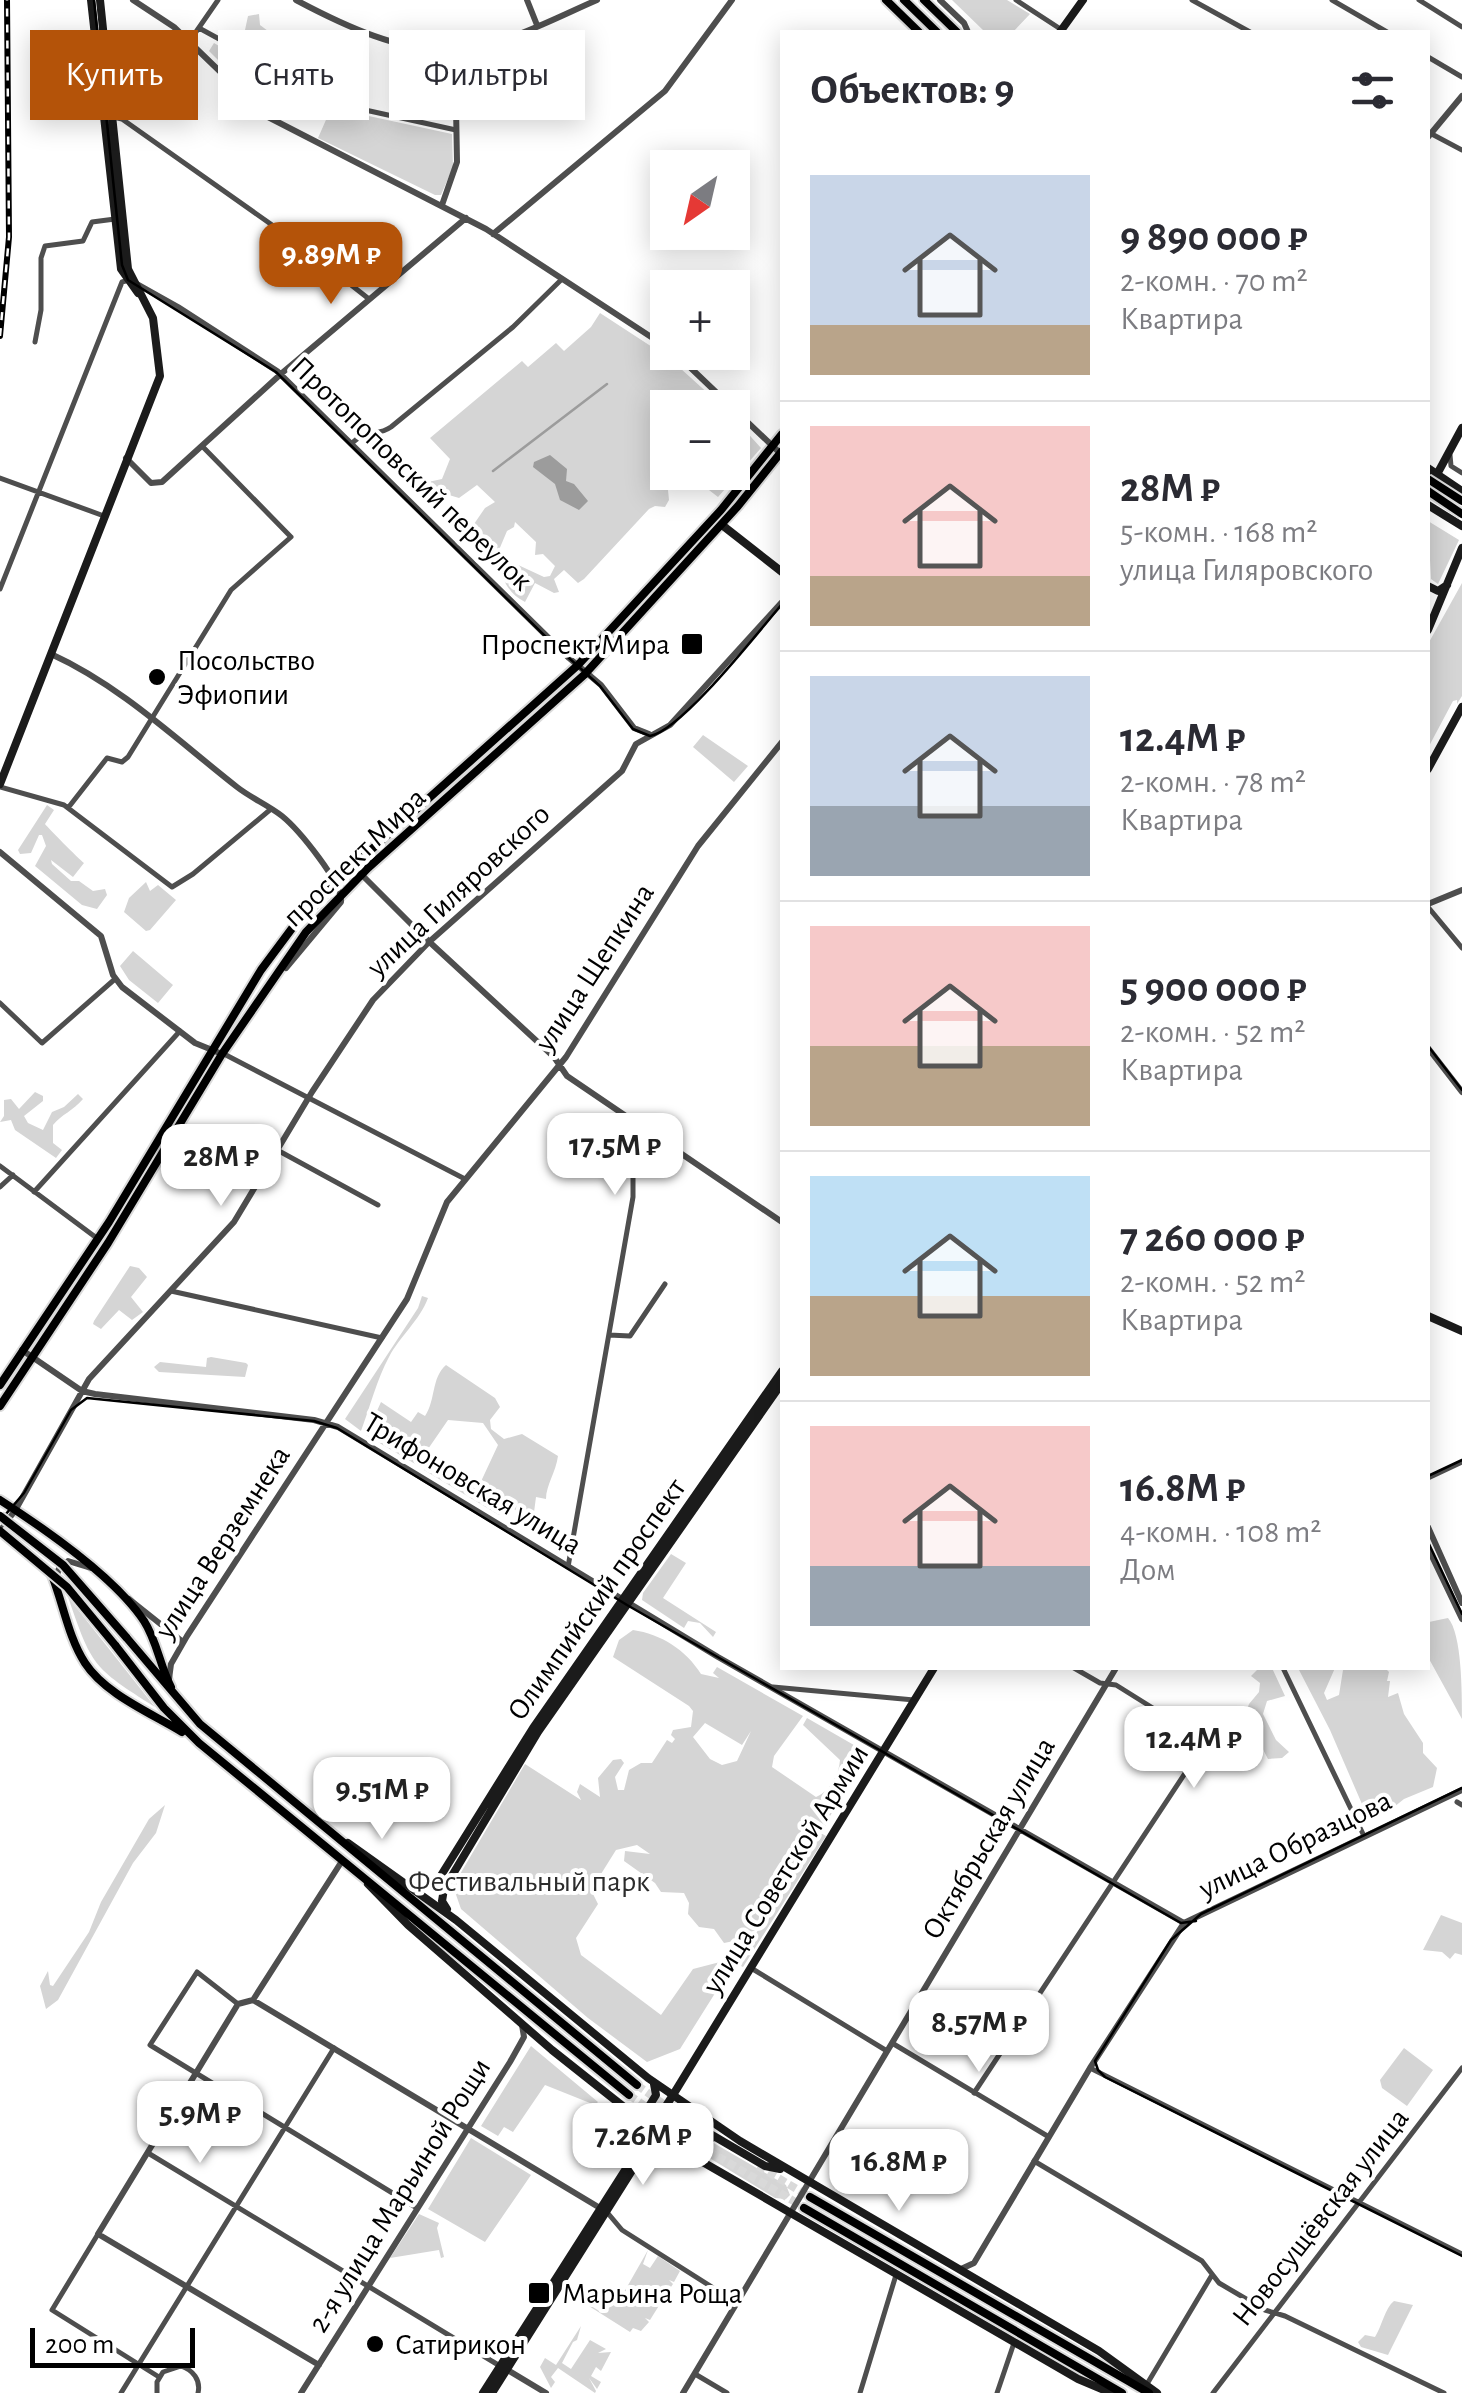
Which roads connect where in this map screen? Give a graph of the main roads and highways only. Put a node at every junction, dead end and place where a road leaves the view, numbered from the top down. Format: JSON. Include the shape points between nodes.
{"nodes":[{"id":1,"x":91,"y":0,"type":"edge"},
{"id":2,"x":100,"y":0,"type":"edge"},
{"id":3,"x":886,"y":0,"type":"edge"},
{"id":4,"x":904,"y":0,"type":"edge"},
{"id":5,"x":924,"y":0,"type":"edge"},
{"id":6,"x":1082,"y":0,"type":"edge"},
{"id":7,"x":96,"y":30,"type":"edge"},
{"id":8,"x":102,"y":30,"type":"edge"},
{"id":9,"x":918,"y":30,"type":"edge"},
{"id":10,"x":935,"y":30,"type":"edge"},
{"id":11,"x":954,"y":30,"type":"edge"},
{"id":12,"x":1062,"y":30,"type":"edge"},
{"id":13,"x":109,"y":120,"type":"edge"},
{"id":14,"x":109,"y":120,"type":"edge"},
{"id":15,"x":146,"y":302,"type":"junction"},
{"id":16,"x":1462,"y":428,"type":"edge"},
{"id":17,"x":780,"y":437,"type":"edge"},
{"id":18,"x":780,"y":454,"type":"edge"},
{"id":19,"x":1432,"y":476,"type":"edge"},
{"id":20,"x":1462,"y":491,"type":"edge"},
{"id":21,"x":1430,"y":492,"type":"edge"},
{"id":22,"x":1462,"y":502,"type":"edge"},
{"id":23,"x":1430,"y":505,"type":"edge"},
{"id":24,"x":1462,"y":514,"type":"edge"},
{"id":25,"x":722,"y":525,"type":"junction"},
{"id":26,"x":1462,"y":526,"type":"edge"},
{"id":27,"x":1462,"y":548,"type":"edge"},
{"id":28,"x":1462,"y":558,"type":"edge"},
{"id":29,"x":780,"y":569,"type":"edge"},
{"id":30,"x":1451,"y":578,"type":"junction"},
{"id":31,"x":1430,"y":587,"type":"edge"},
{"id":32,"x":1430,"y":625,"type":"edge"},
{"id":33,"x":1461,"y":709,"type":"edge"},
{"id":34,"x":1430,"y":765,"type":"edge"},
{"id":35,"x":0,"y":786,"type":"edge"},
{"id":36,"x":1430,"y":1317,"type":"edge"},
{"id":37,"x":1462,"y":1332,"type":"edge"},
{"id":38,"x":780,"y":1374,"type":"edge"},
{"id":39,"x":780,"y":1385,"type":"edge"},
{"id":40,"x":0,"y":1386,"type":"edge"},
{"id":41,"x":0,"y":1406,"type":"edge"},
{"id":42,"x":0,"y":1500,"type":"edge"},
{"id":43,"x":0,"y":1516,"type":"edge"},
{"id":44,"x":0,"y":1534,"type":"edge"},
{"id":45,"x":625,"y":1602,"type":"junction"},
{"id":46,"x":933,"y":1670,"type":"edge"},
{"id":47,"x":188,"y":1710,"type":"junction"},
{"id":48,"x":199,"y":1743,"type":"junction"},
{"id":49,"x":336,"y":1835,"type":"junction"},
{"id":50,"x":358,"y":1875,"type":"junction"},
{"id":51,"x":407,"y":1882,"type":"junction"},
{"id":52,"x":456,"y":1920,"type":"junction"},
{"id":53,"x":648,"y":2078,"type":"junction"},
{"id":54,"x":637,"y":2086,"type":"tunnel mouth"},
{"id":55,"x":673,"y":2094,"type":"junction"},
{"id":56,"x":630,"y":2096,"type":"tunnel mouth"},
{"id":57,"x":629,"y":2113,"type":"junction"},
{"id":58,"x":652,"y":2126,"type":"junction"},
{"id":59,"x":668,"y":2142,"type":"junction"},
{"id":60,"x":726,"y":2142,"type":"junction"},
{"id":61,"x":705,"y":2165,"type":"junction"},
{"id":62,"x":789,"y":2171,"type":"junction"},
{"id":63,"x":810,"y":2197,"type":"tunnel mouth"},
{"id":64,"x":804,"y":2208,"type":"tunnel mouth"},
{"id":65,"x":603,"y":2210,"type":"junction"},
{"id":66,"x":503,"y":2368,"type":"junction"},
{"id":67,"x":1148,"y":2389,"type":"edge"},
{"id":68,"x":483,"y":2393,"type":"edge"},
{"id":69,"x":492,"y":2393,"type":"edge"},
{"id":70,"x":1111,"y":2393,"type":"edge"},
{"id":71,"x":1122,"y":2393,"type":"edge"},
{"id":72,"x":1157,"y":2393,"type":"edge"}],
"edges":[{"from":1,"to":7,"type":"main road"},
{"from":2,"to":8,"type":"main road"},
{"from":3,"to":9,"type":"main road"},
{"from":4,"to":10,"type":"main road"},
{"from":5,"to":11,"type":"main road"},
{"from":6,"to":12,"type":"main road"},
{"from":13,"to":15,"type":"main road","via":[[121,269]]},
{"from":14,"to":15,"type":"main road","via":[[128,269]]},
{"from":15,"to":35,"type":"main road","via":[[160,376]]},
{"from":16,"to":19,"type":"main road"},
{"from":17,"to":40,"type":"main road","name":"проспект Мира","via":[[578,665],[336,882],[285,936]]},
{"from":18,"to":25,"type":"main road","name":"проспект Мира"},
{"from":19,"to":20,"type":"main road"},
{"from":19,"to":22,"type":"main road","bridge":true},
{"from":21,"to":24,"type":"main road","bridge":true},
{"from":23,"to":26,"type":"main road"},
{"from":25,"to":29,"type":"main road"},
{"from":25,"to":41,"type":"main road","name":"проспект Мира","via":[[586,672],[361,874],[306,932]]},
{"from":27,"to":30,"type":"main road"},
{"from":28,"to":30,"type":"main road"},
{"from":30,"to":31,"type":"main road","via":[[1441,590]]},
{"from":30,"to":32,"type":"main road"},
{"from":33,"to":34,"type":"main road"},
{"from":36,"to":37,"type":"main road"},
{"from":38,"to":45,"type":"main road","name":"Олимпийский проспект"},
{"from":39,"to":45,"type":"main road","name":"Олимпийский проспект"},
{"from":42,"to":47,"type":"main road","via":[[106,1580],[144,1620],[172,1689]]},
{"from":43,"to":47,"type":"main road","bridge":true,"via":[[76,1578]]},
{"from":44,"to":48,"type":"main road","bridge":true,"via":[[67,1587]]},
{"from":44,"to":48,"type":"main road","via":[[44,1565],[91,1671]]},
{"from":45,"to":51,"type":"main road","name":"Олимпийский проспект","via":[[533,1728],[440,1877],[424,1886]]},
{"from":45,"to":52,"type":"main road","name":"Олимпийский проспект","via":[[444,1889],[442,1901]]},
{"from":46,"to":55,"type":"main road","name":"улица Советской Армии"},
{"from":47,"to":49,"type":"main road"},
{"from":48,"to":50,"type":"main road"},
{"from":49,"to":51,"type":"main road"},
{"from":49,"to":54,"type":"main road"},
{"from":50,"to":56,"type":"main road"},
{"from":50,"to":57,"type":"main road"},
{"from":51,"to":52,"type":"main road"},
{"from":52,"to":53,"type":"main road"},
{"from":53,"to":55,"type":"main road"},
{"from":53,"to":57,"type":"main road","via":[[656,2096],[644,2113]]},
{"from":55,"to":58,"type":"main road","name":"улица Советской Армии"},
{"from":55,"to":62,"type":"main road"},
{"from":57,"to":58,"type":"main road"},
{"from":58,"to":59,"type":"main road"},
{"from":58,"to":60,"type":"main road","via":[[683,2118]]},
{"from":58,"to":65,"type":"main road","name":"улица Советской Армии"},
{"from":59,"to":61,"type":"main road"},
{"from":59,"to":65,"type":"main road","via":[[648,2145]]},
{"from":60,"to":61,"type":"main road","via":[[703,2134],[691,2139],[692,2154]]},
{"from":60,"to":62,"type":"main road","via":[[766,2166]]},
{"from":61,"to":70,"type":"main road"},
{"from":62,"to":67,"type":"main road","via":[[1099,2351]]},
{"from":63,"to":67,"type":"main road"},
{"from":64,"to":71,"type":"main road"},
{"from":65,"to":66,"type":"main road"},
{"from":66,"to":68,"type":"main road"},
{"from":66,"to":69,"type":"main road"},
{"from":67,"to":72,"type":"main road"}]}
